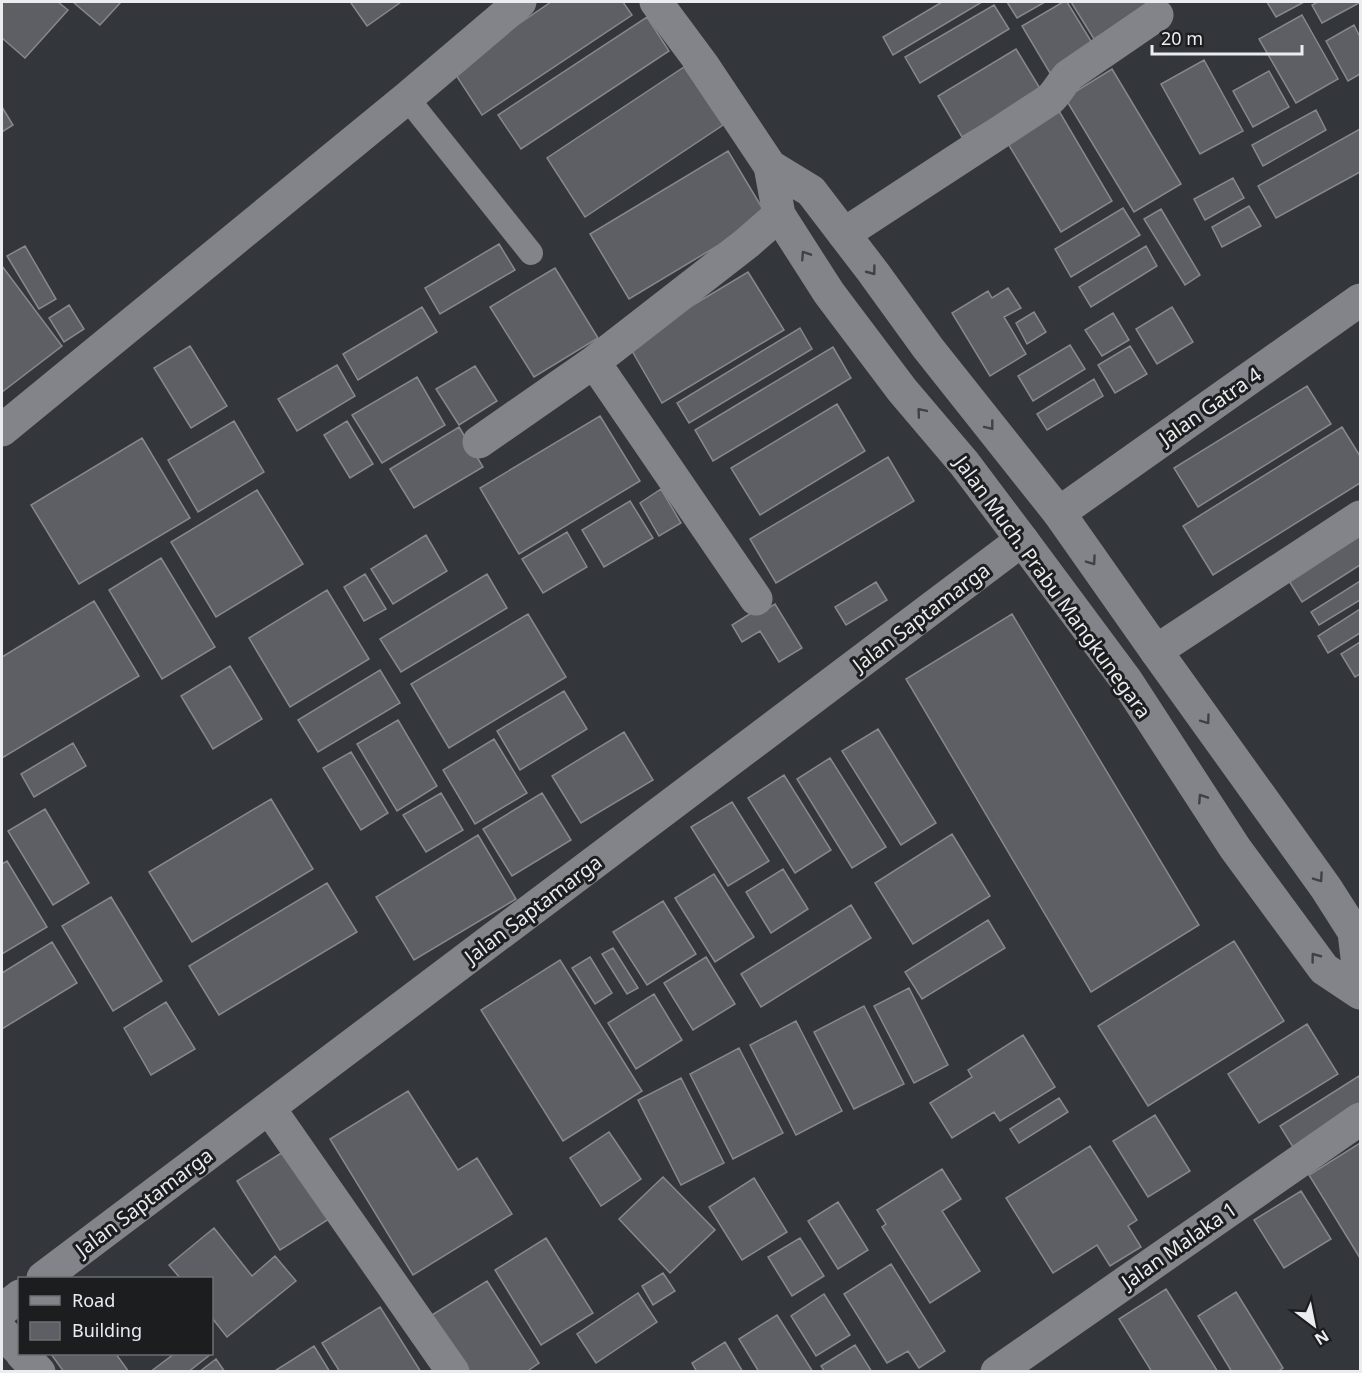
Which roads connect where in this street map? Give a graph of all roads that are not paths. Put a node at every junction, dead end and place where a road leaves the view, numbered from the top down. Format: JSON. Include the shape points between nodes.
{"nodes":[{"id":1,"x":520,"y":2,"type":"edge"},
{"id":2,"x":656,"y":2,"type":"edge"},
{"id":3,"x":1157,"y":15,"type":"dead end"},
{"id":4,"x":407,"y":98,"type":"junction"},
{"id":5,"x":770,"y":166,"type":"junction"},
{"id":6,"x":779,"y":215,"type":"junction"},
{"id":7,"x":844,"y":234,"type":"junction"},
{"id":8,"x":531,"y":253,"type":"dead end"},
{"id":9,"x":1360,"y":300,"type":"edge"},
{"id":10,"x":594,"y":362,"type":"junction"},
{"id":11,"x":2,"y":430,"type":"edge"},
{"id":12,"x":479,"y":442,"type":"dead end"},
{"id":13,"x":1059,"y":513,"type":"junction"},
{"id":14,"x":1360,"y":517,"type":"edge"},
{"id":15,"x":1022,"y":540,"type":"junction"},
{"id":16,"x":756,"y":599,"type":"dead end"},
{"id":17,"x":1156,"y":651,"type":"junction"},
{"id":18,"x":1360,"y":983,"type":"edge"},
{"id":19,"x":1360,"y":993,"type":"edge"},
{"id":20,"x":269,"y":1108,"type":"junction"},
{"id":21,"x":1360,"y":1119,"type":"edge"},
{"id":22,"x":44,"y":1277,"type":"edge"},
{"id":23,"x":18,"y":1298,"type":"edge"},
{"id":24,"x":2,"y":1310,"type":"edge"},
{"id":25,"x":2,"y":1332,"type":"edge"},
{"id":26,"x":18,"y":1349,"type":"edge"},
{"id":27,"x":24,"y":1355,"type":"edge"},
{"id":28,"x":39,"y":1371,"type":"edge"},
{"id":29,"x":453,"y":1371,"type":"edge"},
{"id":30,"x":997,"y":1371,"type":"edge"}],
"edges":[{"from":1,"to":4,"type":"street"},
{"from":2,"to":5,"type":"street","name":"Jalan Much. Prabu Mangkunegara"},
{"from":3,"to":7,"type":"street","via":[[1068,76],[1049,100]]},
{"from":4,"to":8,"type":"lane"},
{"from":4,"to":11,"type":"street"},
{"from":5,"to":6,"type":"street","name":"Jalan Much. Prabu Mangkunegara"},
{"from":5,"to":7,"type":"street","name":"Jalan Much. Prabu Mangkunegara","via":[[811,191]]},
{"from":6,"to":10,"type":"street"},
{"from":15,"to":6,"type":"street","name":"Jalan Much. Prabu Mangkunegara","one_way":true,"via":[[829,293]]},
{"from":7,"to":13,"type":"street","name":"Jalan Much. Prabu Mangkunegara","one_way":true,"via":[[928,348]]},
{"from":9,"to":13,"type":"street","name":"Jalan Gatra 4"},
{"from":10,"to":12,"type":"street"},
{"from":10,"to":16,"type":"street"},
{"from":13,"to":17,"type":"street","name":"Jalan Much. Prabu Mangkunegara","one_way":true},
{"from":14,"to":17,"type":"street"},
{"from":19,"to":15,"type":"street","name":"Jalan Much. Prabu Mangkunegara","one_way":true,"via":[[1324,969],[1312,953],[1235,848],[1126,680]]},
{"from":15,"to":20,"type":"street","name":"Jalan Saptamarga"},
{"from":17,"to":18,"type":"street","name":"Jalan Much. Prabu Mangkunegara","one_way":true,"via":[[1354,932]]},
{"from":20,"to":22,"type":"street","name":"Jalan Saptamarga"},
{"from":20,"to":29,"type":"street"},
{"from":21,"to":30,"type":"street","name":"Jalan Malaka 1"},
{"from":23,"to":24,"type":"street"},
{"from":25,"to":26,"type":"street"},
{"from":27,"to":28,"type":"street"}]}
